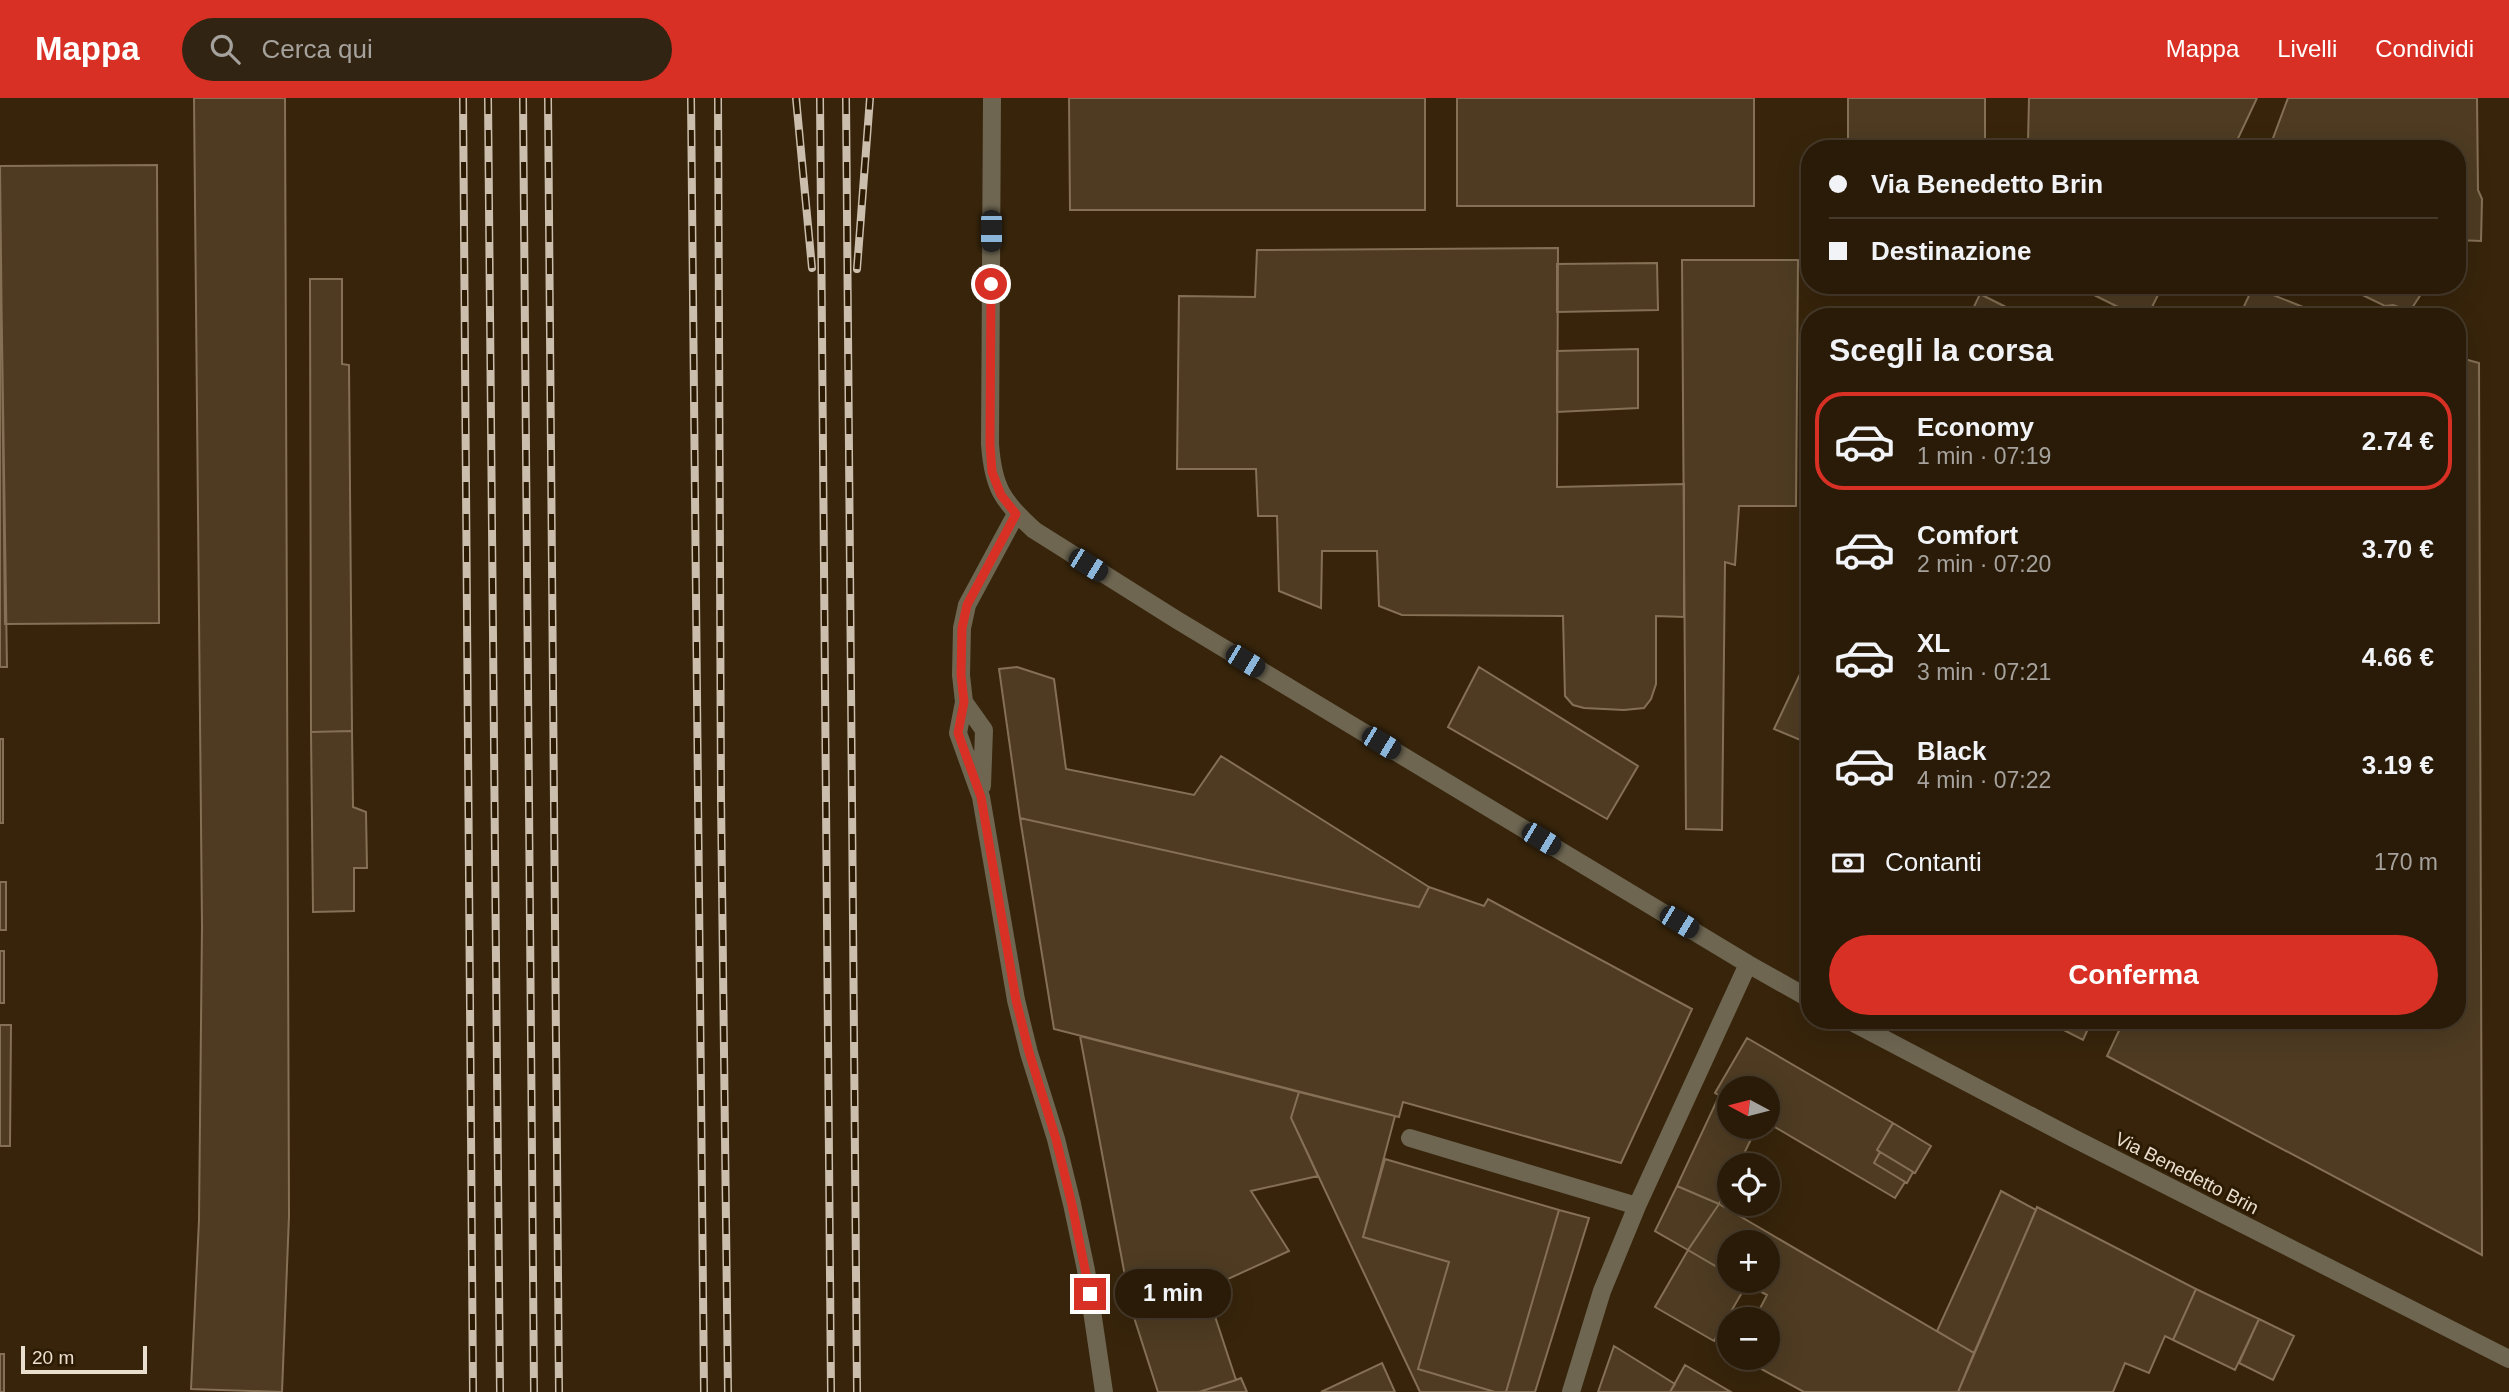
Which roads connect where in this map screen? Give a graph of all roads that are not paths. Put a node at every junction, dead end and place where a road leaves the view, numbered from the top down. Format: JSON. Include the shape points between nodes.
{"nodes":[{"id":1,"x":992,"y":98,"type":"edge"},
{"id":2,"x":1016,"y":514,"type":"junction"},
{"id":3,"x":964,"y":702,"type":"junction"},
{"id":4,"x":981,"y":797,"type":"junction"},
{"id":5,"x":1748,"y":964,"type":"junction"},
{"id":6,"x":1801,"y":994,"type":"edge"},
{"id":7,"x":1865,"y":1029,"type":"edge"},
{"id":8,"x":1410,"y":1138,"type":"dead end"},
{"id":9,"x":1637,"y":1206,"type":"junction"},
{"id":10,"x":2509,"y":1359,"type":"edge"},
{"id":11,"x":1104,"y":1392,"type":"edge"},
{"id":12,"x":1571,"y":1392,"type":"edge"}],
"edges":[{"from":1,"to":2,"type":"street","via":[[990,444],[992,472],[1001,495]]},
{"from":2,"to":3,"type":"street","via":[[967,605],[962,628]]},
{"from":2,"to":5,"type":"street","via":[[1177,620]]},
{"from":3,"to":4,"type":"street","via":[[958,733]]},
{"from":3,"to":4,"type":"street","via":[[984,730]]},
{"from":4,"to":11,"type":"street","via":[[1016,1000],[1086,1270]]},
{"from":5,"to":6,"type":"street"},
{"from":5,"to":9,"type":"street"},
{"from":7,"to":10,"type":"street","name":"Via Benedetto Brin"},
{"from":8,"to":9,"type":"street"},
{"from":9,"to":12,"type":"street","via":[[1602,1292]]}]}
